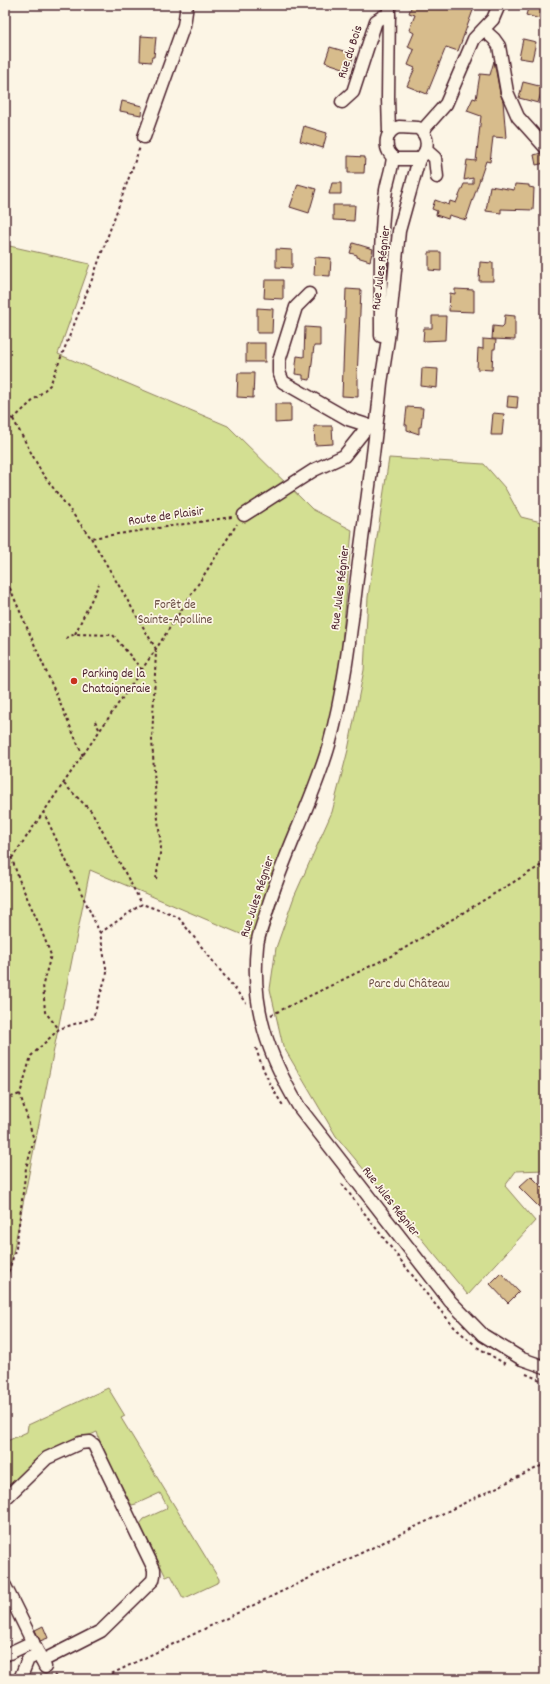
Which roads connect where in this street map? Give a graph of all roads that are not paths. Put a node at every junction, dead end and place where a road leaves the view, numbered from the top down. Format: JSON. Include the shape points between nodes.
{"nodes":[{"id":1,"x":187,"y":5,"type":"edge"},
{"id":2,"x":499,"y":5,"type":"edge"},
{"id":3,"x":389,"y":10,"type":"edge"},
{"id":4,"x":484,"y":30,"type":"junction"},
{"id":5,"x":342,"y":102,"type":"dead end"},
{"id":6,"x":390,"y":108,"type":"junction"},
{"id":7,"x":408,"y":127,"type":"junction"},
{"id":8,"x":422,"y":131,"type":"junction"},
{"id":9,"x":390,"y":132,"type":"junction"},
{"id":10,"x":144,"y":136,"type":"road end"},
{"id":11,"x":545,"y":147,"type":"edge"},
{"id":12,"x":422,"y":154,"type":"junction"},
{"id":13,"x":392,"y":157,"type":"junction"},
{"id":14,"x":437,"y":177,"type":"dead end"},
{"id":15,"x":309,"y":294,"type":"dead end"},
{"id":16,"x":381,"y":383,"type":"junction"},
{"id":17,"x":372,"y":427,"type":"junction"},
{"id":18,"x":244,"y":515,"type":"road end"},
{"id":19,"x":545,"y":1367,"type":"edge"},
{"id":20,"x":5,"y":1499,"type":"edge"},
{"id":21,"x":5,"y":1586,"type":"edge"},
{"id":22,"x":33,"y":1642,"type":"junction"},
{"id":23,"x":5,"y":1655,"type":"edge"},
{"id":24,"x":42,"y":1661,"type":"junction"},
{"id":25,"x":20,"y":1679,"type":"edge"}],
"edges":[{"from":1,"to":10,"type":"street","via":[[184,25]]},
{"from":2,"to":4,"type":"street","via":[[493,19]]},
{"from":3,"to":5,"type":"street","name":"Rue du Bois","via":[[376,21],[353,92]]},
{"from":3,"to":6,"type":"street","name":"Rue du Bois"},
{"from":4,"to":8,"type":"street","via":[[474,39],[446,104]]},
{"from":4,"to":11,"type":"street","via":[[499,46],[507,92],[518,117]]},
{"from":6,"to":7,"type":"street"},
{"from":6,"to":9,"type":"street","name":"Rue du Bois"},
{"from":7,"to":8,"type":"street"},
{"from":7,"to":9,"type":"street","via":[[394,128]]},
{"from":8,"to":12,"type":"street","via":[[426,136]]},
{"from":9,"to":13,"type":"street","via":[[387,147]]},
{"from":12,"to":13,"type":"street","via":[[396,159]]},
{"from":12,"to":14,"type":"street","via":[[435,158]]},
{"from":12,"to":16,"type":"street","name":"Rue Jules Régnier","via":[[399,231]]},
{"from":13,"to":16,"type":"street","name":"Rue Jules Régnier","via":[[383,230]]},
{"from":15,"to":17,"type":"street","via":[[296,307],[279,361],[279,372],[283,382],[348,419]]},
{"from":16,"to":17,"type":"street","name":"Rue Jules Régnier"},
{"from":17,"to":18,"type":"street","via":[[344,456],[314,470]]},
{"from":17,"to":19,"type":"street","name":"Rue Jules Régnier","via":[[346,669],[329,745],[276,880],[257,944],[256,985],[261,1020],[273,1060],[299,1107],[450,1302],[482,1335],[522,1359]]},
{"from":20,"to":24,"type":"street","via":[[47,1458],[80,1443],[90,1442],[94,1445],[154,1569],[153,1580],[101,1631]]},
{"from":21,"to":22,"type":"street"},
{"from":22,"to":23,"type":"street"},
{"from":22,"to":24,"type":"street"},
{"from":24,"to":25,"type":"street","via":[[28,1659]]}]}
